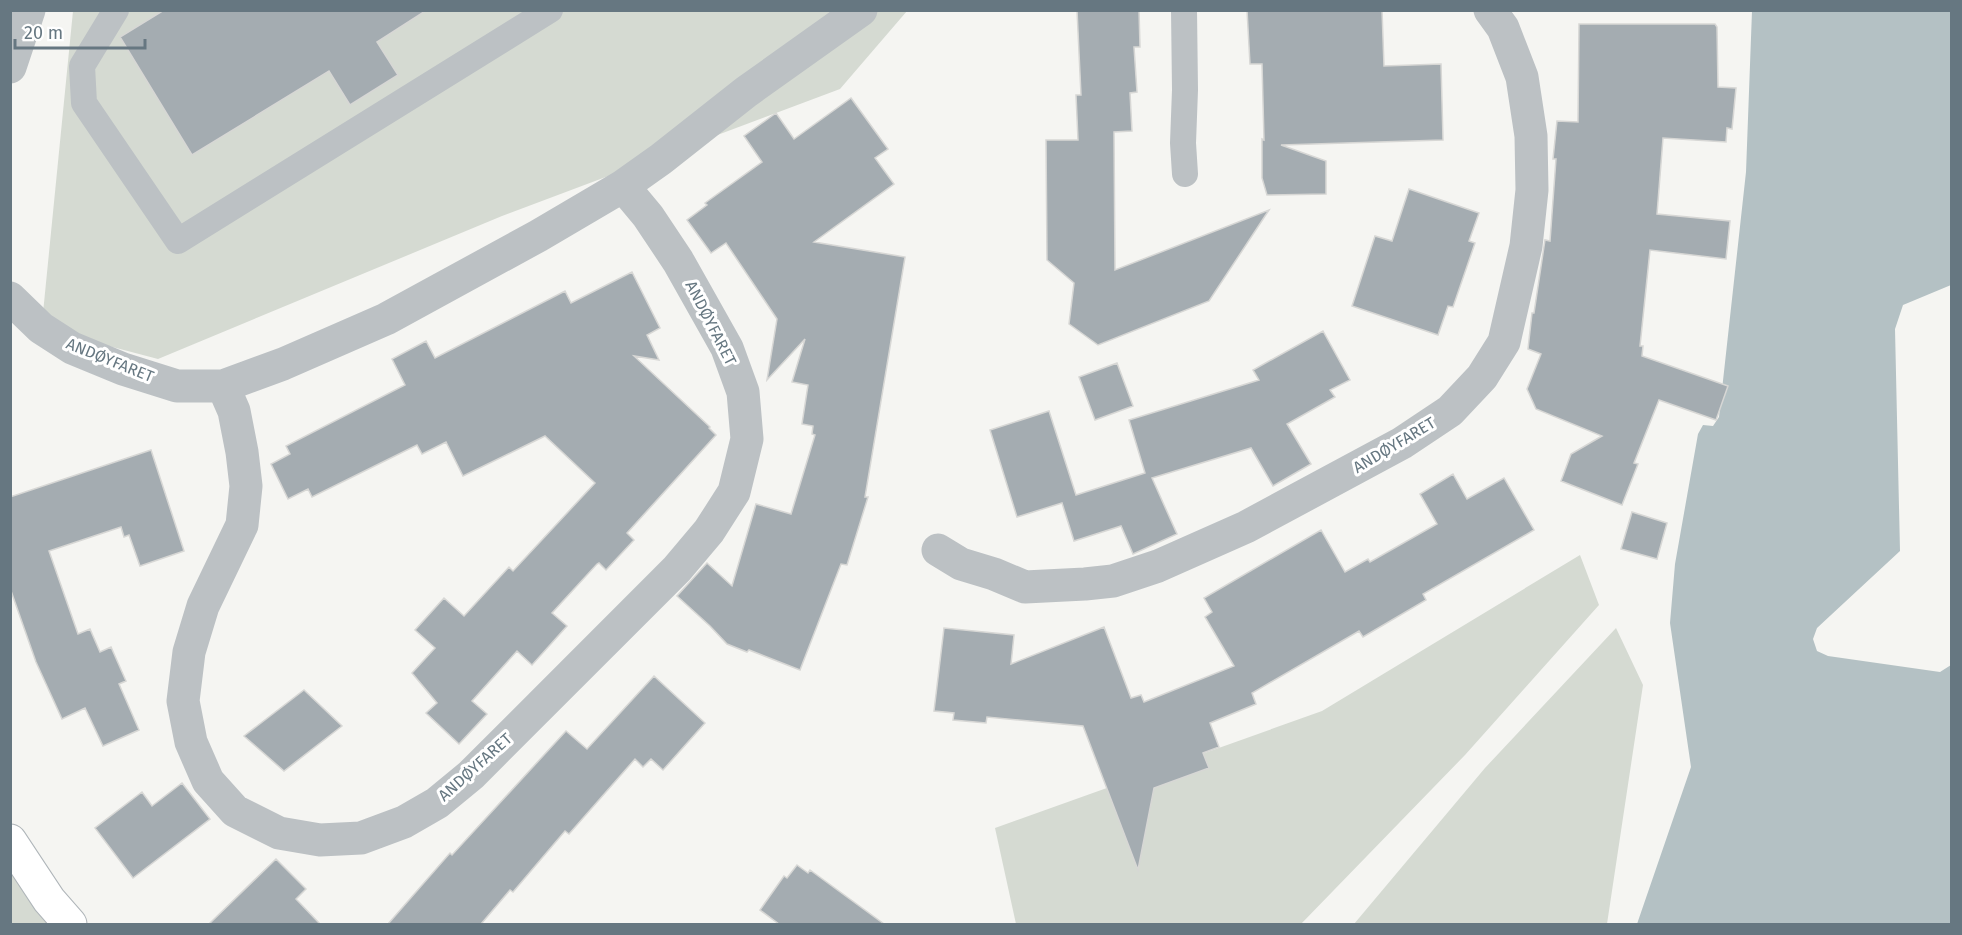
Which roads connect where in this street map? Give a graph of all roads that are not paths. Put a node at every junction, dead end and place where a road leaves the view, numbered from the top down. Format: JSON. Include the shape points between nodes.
{"nodes":[{"id":1,"x":29,"y":10,"type":"edge"},
{"id":2,"x":116,"y":10,"type":"edge"},
{"id":3,"x":550,"y":10,"type":"edge"},
{"id":4,"x":861,"y":10,"type":"edge"},
{"id":5,"x":1184,"y":10,"type":"edge"},
{"id":6,"x":1490,"y":10,"type":"edge"},
{"id":7,"x":10,"y":67,"type":"edge"},
{"id":8,"x":1185,"y":174,"type":"dead end"},
{"id":9,"x":623,"y":186,"type":"junction"},
{"id":10,"x":10,"y":298,"type":"edge"},
{"id":11,"x":223,"y":386,"type":"junction"},
{"id":12,"x":938,"y":550,"type":"dead end"},
{"id":13,"x":10,"y":841,"type":"edge"},
{"id":14,"x":70,"y":924,"type":"edge"}],
"edges":[{"from":1,"to":7,"type":"street"},
{"from":2,"to":3,"type":"lane","via":[[82,66],[84,103],[178,240]]},
{"from":4,"to":9,"type":"street","name":"ANDØYFARET"},
{"from":5,"to":8,"type":"lane"},
{"from":6,"to":12,"type":"street","name":"ANDØYFARET","via":[[1503,28],[1522,77],[1531,136],[1531,201],[1526,246],[1504,342],[1482,377],[1450,411],[1402,443],[1246,527],[1158,566],[1113,580],[1025,587],[961,564]]},
{"from":9,"to":11,"type":"street","name":"ANDØYFARET","via":[[386,319]]},
{"from":9,"to":11,"type":"street","name":"ANDØYFARET","via":[[678,261],[727,348],[743,392],[747,439],[734,492],[710,531],[677,569],[471,775],[437,803],[404,822],[361,838],[320,840],[279,833],[235,812],[208,781],[191,742],[183,701],[189,652],[203,606],[242,525],[246,486],[234,411]]},
{"from":10,"to":11,"type":"street","name":"ANDØYFARET","via":[[41,328],[72,348],[177,386]]},
{"from":13,"to":14,"type":"street"}]}
